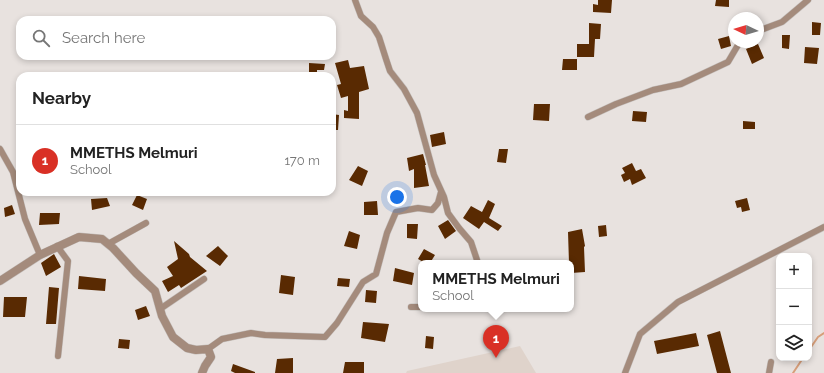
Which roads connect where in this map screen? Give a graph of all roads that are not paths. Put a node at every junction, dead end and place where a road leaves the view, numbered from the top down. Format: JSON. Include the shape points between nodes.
{"nodes":[{"id":1,"x":355,"y":0,"type":"edge"},
{"id":2,"x":808,"y":0,"type":"edge"},
{"id":3,"x":764,"y":29,"type":"edge"},
{"id":4,"x":736,"y":48,"type":"edge"},
{"id":5,"x":588,"y":117,"type":"dead end"},
{"id":6,"x":0,"y":149,"type":"edge"},
{"id":7,"x":16,"y":186,"type":"edge"},
{"id":8,"x":441,"y":192,"type":"junction"},
{"id":9,"x":19,"y":196,"type":"edge"},
{"id":10,"x":146,"y":223,"type":"dead end"},
{"id":11,"x":824,"y":227,"type":"edge"},
{"id":12,"x":108,"y":244,"type":"junction"},
{"id":13,"x":57,"y":246,"type":"junction"},
{"id":14,"x":40,"y":255,"type":"junction"},
{"id":15,"x":477,"y":260,"type":"edge"},
{"id":16,"x":204,"y":279,"type":"dead end"},
{"id":17,"x":0,"y":281,"type":"edge"},
{"id":18,"x":411,"y":307,"type":"dead end"},
{"id":19,"x":418,"y":307,"type":"edge"},
{"id":20,"x":160,"y":309,"type":"junction"},
{"id":21,"x":208,"y":350,"type":"junction"},
{"id":22,"x":58,"y":356,"type":"dead end"},
{"id":23,"x":771,"y":362,"type":"dead end"},
{"id":24,"x":202,"y":373,"type":"edge"},
{"id":25,"x":625,"y":373,"type":"edge"},
{"id":26,"x":770,"y":373,"type":"edge"}],
"edges":[{"from":1,"to":8,"type":"street","via":[[361,16],[379,37],[390,71],[404,89],[417,113]]},
{"from":2,"to":3,"type":"street","via":[[782,22]]},
{"from":4,"to":5,"type":"street","via":[[728,62],[681,84],[653,90]]},
{"from":6,"to":7,"type":"street","via":[[12,172]]},
{"from":8,"to":15,"type":"street","via":[[448,213],[471,242]]},
{"from":8,"to":21,"type":"street","via":[[438,203],[432,210],[418,208],[396,212],[387,233],[376,274],[363,282],[325,337],[252,333],[222,339]]},
{"from":9,"to":14,"type":"street"},
{"from":10,"to":12,"type":"street"},
{"from":11,"to":25,"type":"street","via":[[678,302],[640,334]]},
{"from":12,"to":13,"type":"street","via":[[102,239],[79,237]]},
{"from":12,"to":20,"type":"street","via":[[155,291]]},
{"from":13,"to":14,"type":"street"},
{"from":13,"to":22,"type":"street","via":[[68,261]]},
{"from":14,"to":17,"type":"street"},
{"from":16,"to":20,"type":"street"},
{"from":18,"to":19,"type":"street"},
{"from":20,"to":21,"type":"street","via":[[173,337],[187,348]]},
{"from":21,"to":24,"type":"street","via":[[211,357]]},
{"from":23,"to":26,"type":"street"}]}
